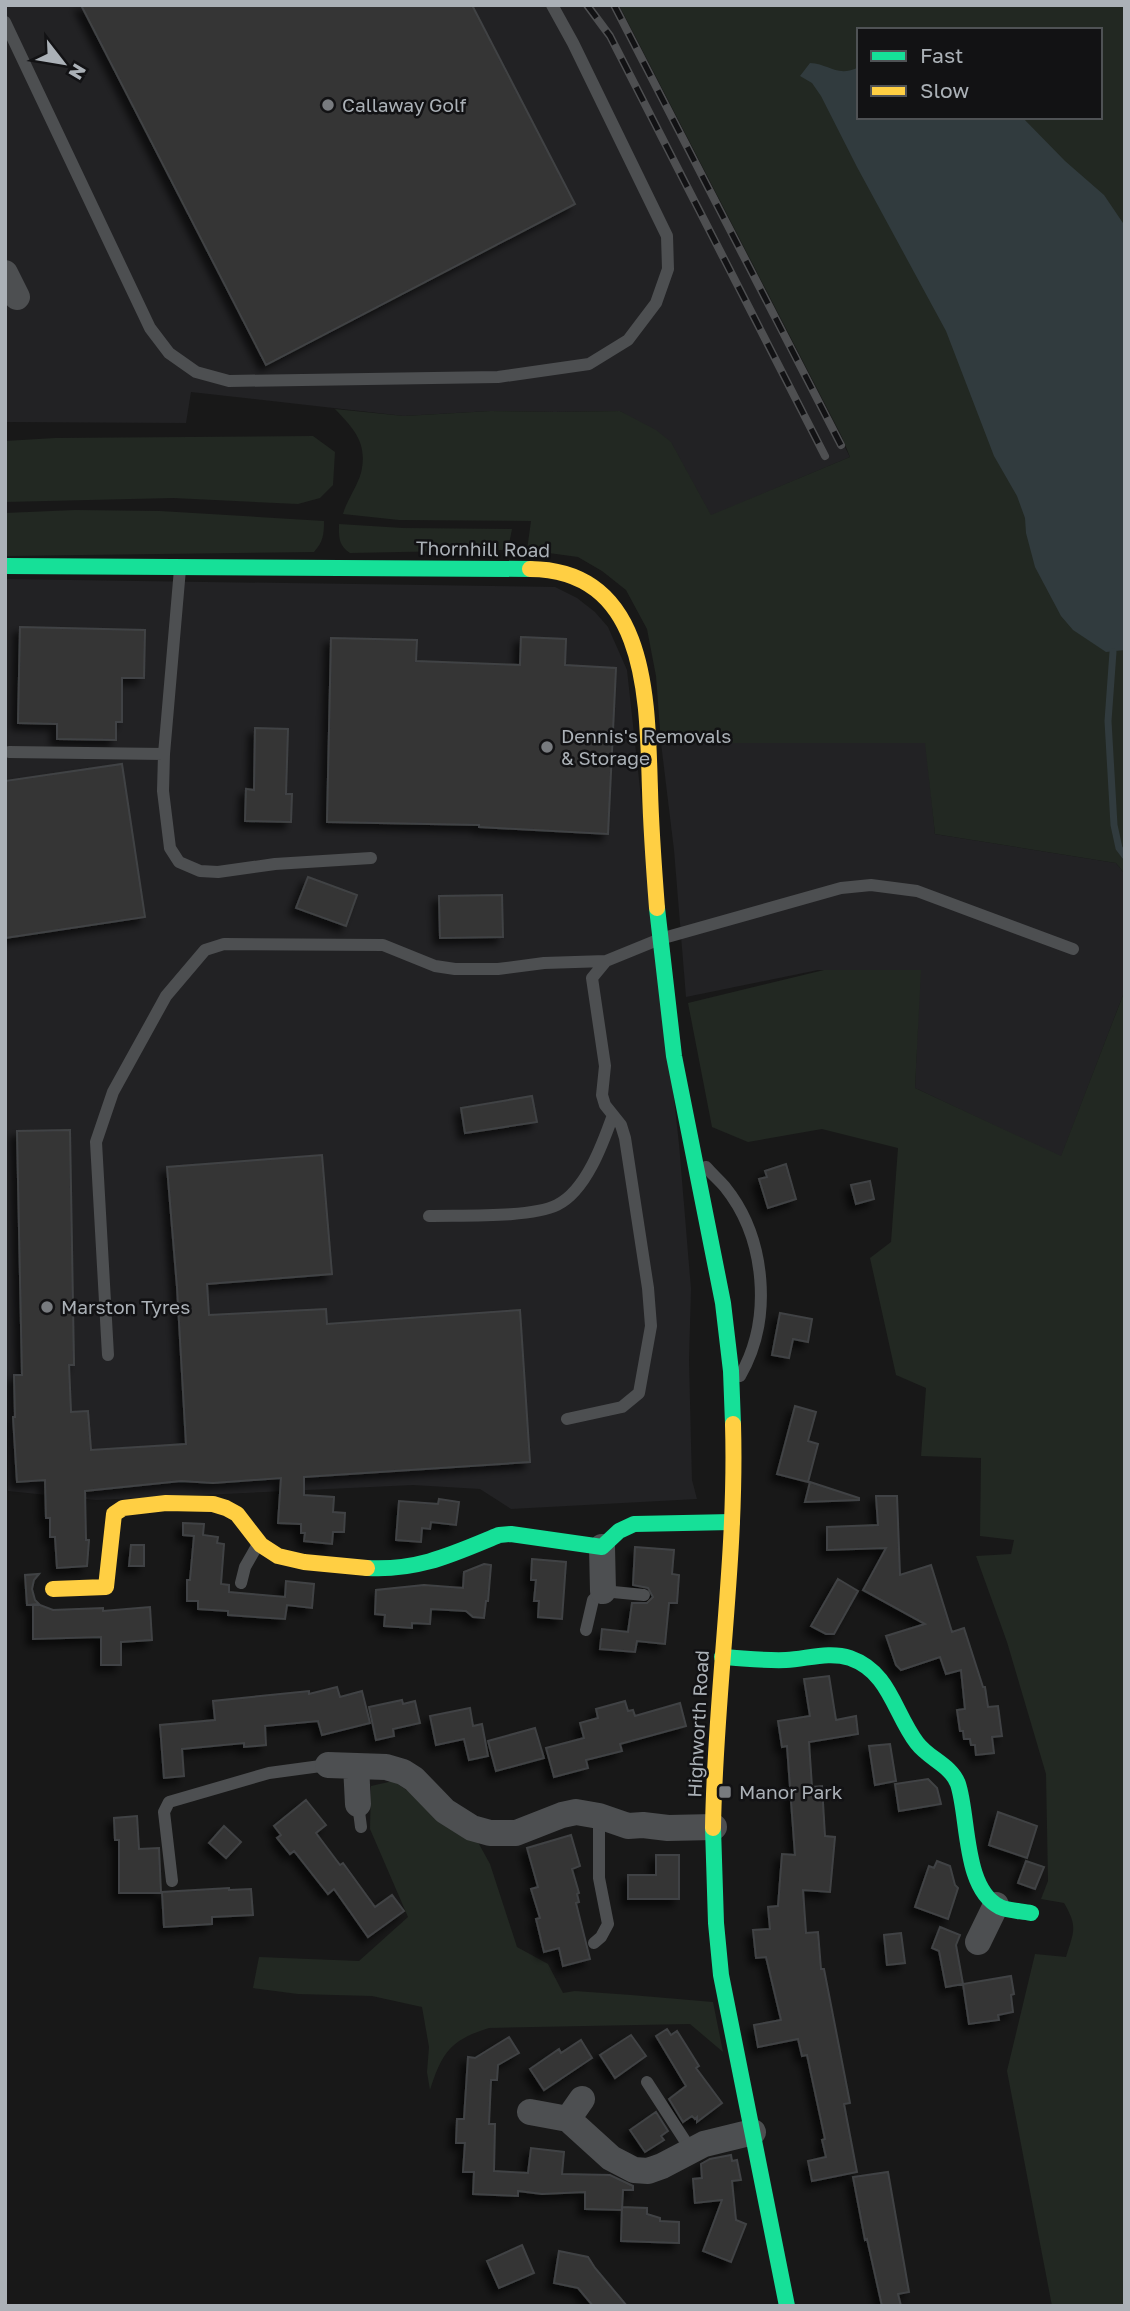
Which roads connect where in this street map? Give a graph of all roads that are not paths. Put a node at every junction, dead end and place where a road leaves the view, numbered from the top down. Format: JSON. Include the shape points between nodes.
{"nodes":[{"id":1,"x":552,"y":5,"type":"edge"},
{"id":2,"x":6,"y":27,"type":"edge"},
{"id":3,"x":5,"y":273,"type":"edge"},
{"id":4,"x":17,"y":297,"type":"dead end"},
{"id":5,"x":5,"y":566,"type":"edge"},
{"id":6,"x":180,"y":568,"type":"junction"},
{"id":7,"x":9,"y":752,"type":"dead end"},
{"id":8,"x":164,"y":754,"type":"junction"},
{"id":9,"x":371,"y":858,"type":"dead end"},
{"id":10,"x":660,"y":939,"type":"junction"},
{"id":11,"x":1073,"y":949,"type":"dead end"},
{"id":12,"x":606,"y":961,"type":"junction"},
{"id":13,"x":613,"y":1115,"type":"junction"},
{"id":14,"x":690,"y":1147,"type":"junction"},
{"id":15,"x":429,"y":1216,"type":"dead end"},
{"id":16,"x":108,"y":1355,"type":"dead end"},
{"id":17,"x":732,"y":1390,"type":"junction"},
{"id":18,"x":566,"y":1419,"type":"dead end"},
{"id":19,"x":732,"y":1522,"type":"junction"},
{"id":20,"x":259,"y":1543,"type":"junction"},
{"id":21,"x":602,"y":1547,"type":"junction"},
{"id":22,"x":241,"y":1583,"type":"dead end"},
{"id":23,"x":53,"y":1589,"type":"dead end"},
{"id":24,"x":603,"y":1591,"type":"junction"},
{"id":25,"x":644,"y":1595,"type":"dead end"},
{"id":26,"x":586,"y":1630,"type":"dead end"},
{"id":27,"x":722,"y":1657,"type":"junction"},
{"id":28,"x":328,"y":1765,"type":"joint"},
{"id":29,"x":356,"y":1766,"type":"junction"},
{"id":30,"x":359,"y":1816,"type":"dead end"},
{"id":31,"x":599,"y":1816,"type":"junction"},
{"id":32,"x":714,"y":1827,"type":"junction"},
{"id":33,"x":172,"y":1881,"type":"dead end"},
{"id":34,"x":996,"y":1905,"type":"junction"},
{"id":35,"x":1031,"y":1913,"type":"dead end"},
{"id":36,"x":978,"y":1942,"type":"dead end"},
{"id":37,"x":594,"y":1943,"type":"dead end"},
{"id":38,"x":647,"y":2082,"type":"dead end"},
{"id":39,"x":530,"y":2112,"type":"dead end"},
{"id":40,"x":753,"y":2132,"type":"junction"},
{"id":41,"x":691,"y":2150,"type":"junction"},
{"id":42,"x":787,"y":2306,"type":"edge"}],
"edges":[{"from":1,"to":2,"type":"lane","via":[[667,236],[668,269],[656,303],[628,340],[589,365],[498,377],[229,381],[196,372],[169,353],[150,328]]},
{"from":3,"to":4,"type":"street"},
{"from":5,"to":6,"type":"street","name":"Thornhill Road"},
{"from":6,"to":8,"type":"lane"},
{"from":6,"to":10,"type":"street","name":"Thornhill Road","via":[[516,568],[560,571],[594,587],[621,616],[642,675]]},
{"from":7,"to":8,"type":"lane"},
{"from":8,"to":9,"type":"lane","via":[[170,848],[187,867],[232,872],[275,864]]},
{"from":10,"to":11,"type":"lane","via":[[841,888],[871,885],[917,891]]},
{"from":10,"to":12,"type":"lane"},
{"from":10,"to":14,"type":"street","name":"Thornhill Road"},
{"from":12,"to":13,"type":"lane","via":[[592,978],[605,1066],[601,1095]]},
{"from":12,"to":16,"type":"lane","via":[[455,969],[383,945],[224,944],[205,950],[166,996],[113,1092],[96,1142]]},
{"from":13,"to":15,"type":"lane","via":[[591,1167],[579,1187],[560,1204],[540,1212]]},
{"from":13,"to":18,"type":"lane","via":[[625,1138],[648,1288],[651,1326],[646,1359],[639,1393],[622,1407]]},
{"from":14,"to":17,"type":"street","name":"Highworth Road","via":[[720,1282]]},
{"from":14,"to":17,"type":"lane","via":[[736,1205],[758,1267],[762,1291],[757,1334]]},
{"from":17,"to":19,"type":"street","name":"Highworth Road"},
{"from":19,"to":21,"type":"street","via":[[634,1524]]},
{"from":19,"to":27,"type":"street","name":"Highworth Road"},
{"from":20,"to":21,"type":"street","via":[[272,1553],[302,1562],[393,1568],[423,1564],[499,1535]]},
{"from":20,"to":22,"type":"lane"},
{"from":20,"to":23,"type":"street","via":[[241,1518],[219,1504],[123,1508],[114,1514],[106,1587]]},
{"from":21,"to":24,"type":"street"},
{"from":24,"to":25,"type":"lane"},
{"from":24,"to":26,"type":"lane","via":[[593,1600]]},
{"from":27,"to":32,"type":"street","name":"Highworth Road"},
{"from":27,"to":34,"type":"street","via":[[783,1660],[834,1655],[873,1670],[885,1682],[917,1743],[957,1781],[970,1865]]},
{"from":28,"to":29,"type":"street"},
{"from":28,"to":33,"type":"lane","via":[[269,1773],[169,1802],[164,1812]]},
{"from":29,"to":30,"type":"street"},
{"from":29,"to":31,"type":"street","via":[[403,1772],[445,1811],[472,1828],[491,1833],[516,1833],[576,1812]]},
{"from":31,"to":32,"type":"street","via":[[628,1826]]},
{"from":31,"to":37,"type":"lane","via":[[599,1878],[608,1924]]},
{"from":32,"to":40,"type":"street","name":"Highworth Road","via":[[721,1972]]},
{"from":34,"to":35,"type":"street"},
{"from":34,"to":36,"type":"street"},
{"from":38,"to":41,"type":"lane"},
{"from":39,"to":41,"type":"street","via":[[575,2109],[611,2158],[634,2170],[654,2170]]},
{"from":40,"to":41,"type":"street"},
{"from":40,"to":42,"type":"street","name":"Highworth Road"}]}
